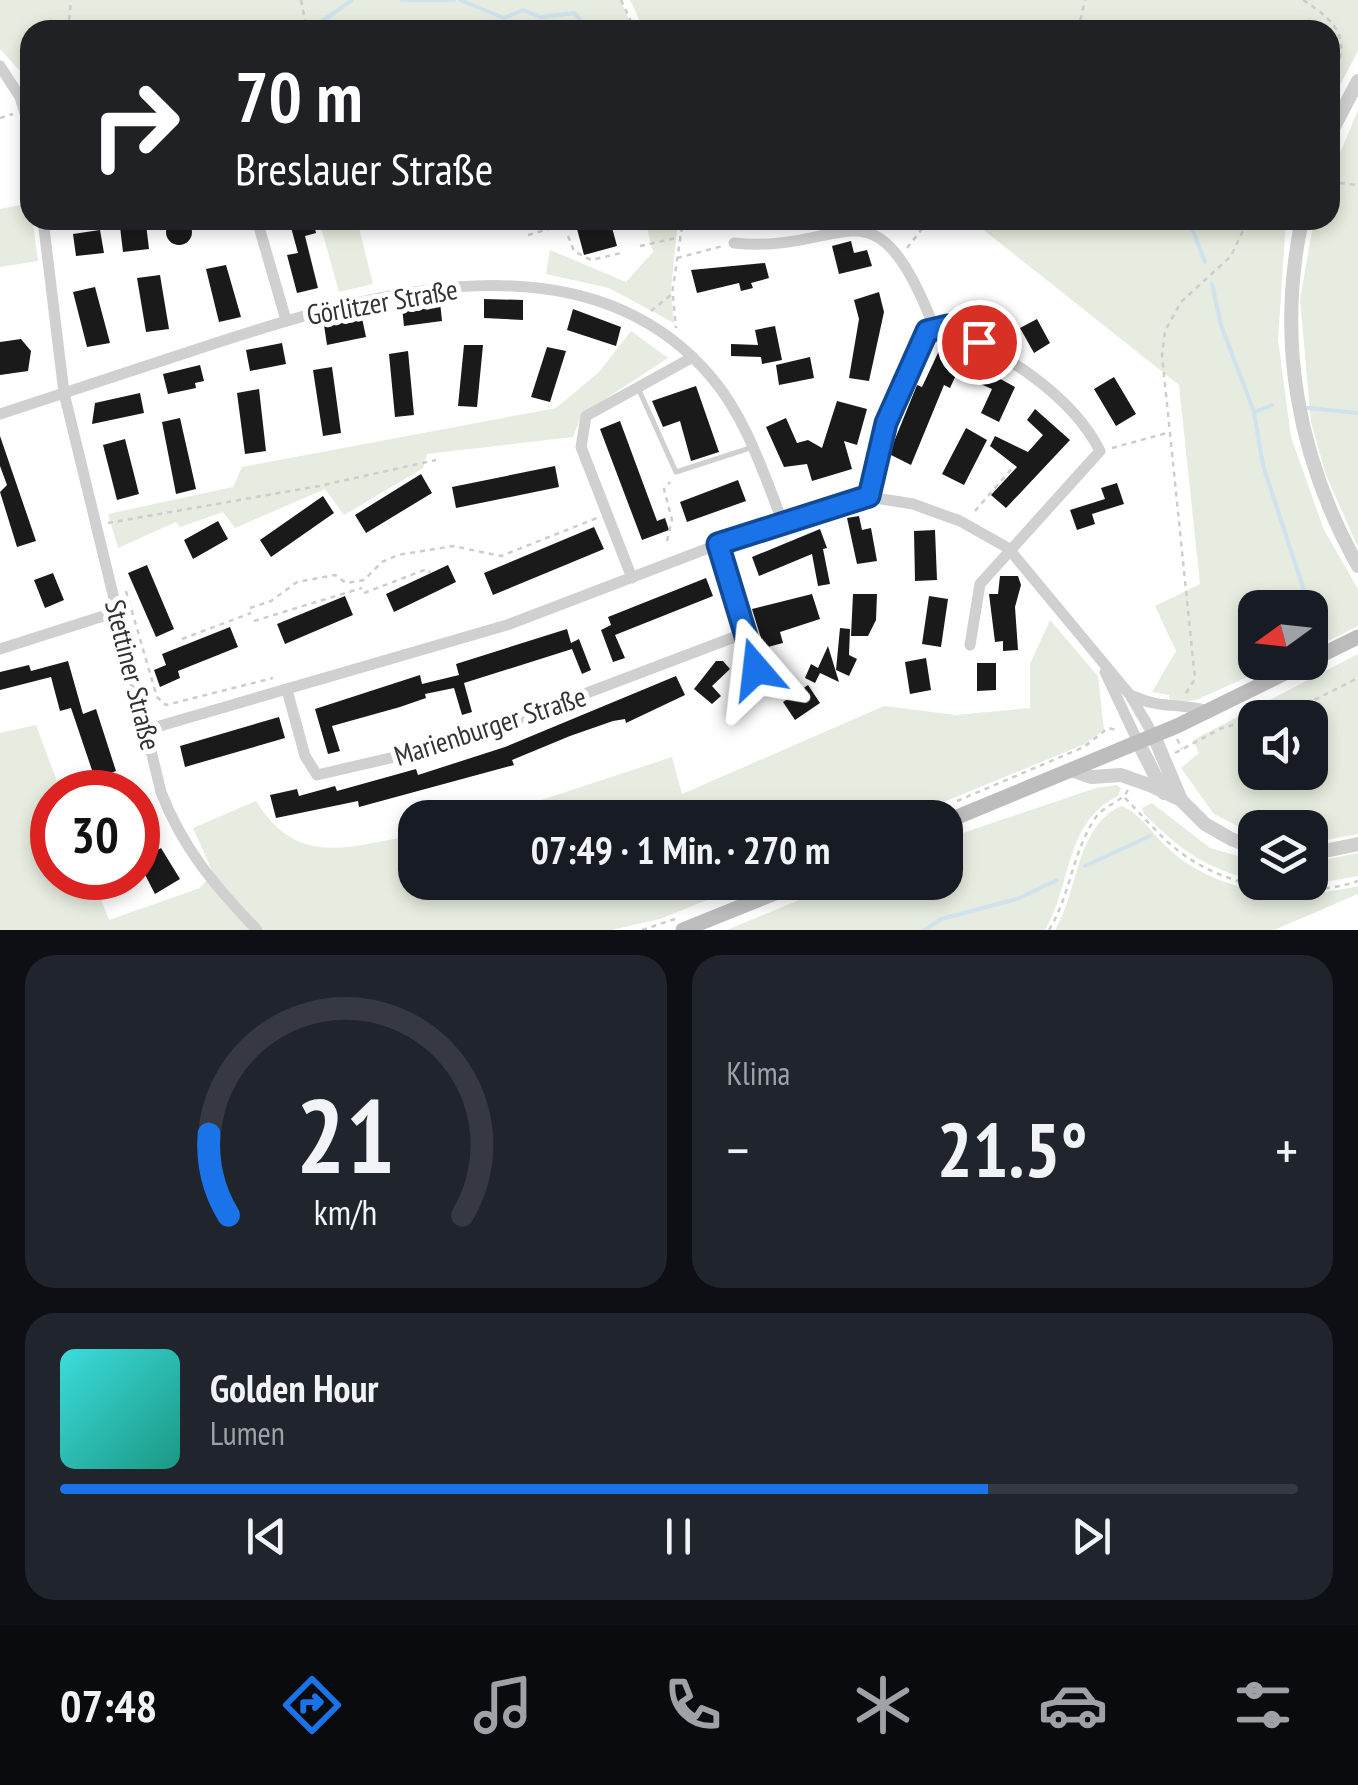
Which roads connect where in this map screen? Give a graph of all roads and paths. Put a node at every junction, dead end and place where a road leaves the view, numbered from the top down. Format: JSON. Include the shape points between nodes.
{"nodes":[{"id":1,"x":1303,"y":0,"type":"edge"},
{"id":2,"x":1330,"y":20,"type":"edge"},
{"id":3,"x":1340,"y":36,"type":"edge"},
{"id":4,"x":1340,"y":64,"type":"edge"},
{"id":5,"x":0,"y":66,"type":"edge"},
{"id":6,"x":1358,"y":82,"type":"edge"},
{"id":7,"x":20,"y":96,"type":"edge"},
{"id":8,"x":1340,"y":115,"type":"edge"},
{"id":9,"x":44,"y":230,"type":"edge"},
{"id":10,"x":260,"y":230,"type":"edge"},
{"id":11,"x":546,"y":230,"type":"edge"},
{"id":12,"x":682,"y":230,"type":"edge"},
{"id":13,"x":833,"y":230,"type":"edge"},
{"id":14,"x":857,"y":230,"type":"edge"},
{"id":15,"x":922,"y":230,"type":"edge"},
{"id":16,"x":1243,"y":230,"type":"edge"},
{"id":17,"x":1301,"y":230,"type":"edge"},
{"id":18,"x":528,"y":235,"type":"dead end"},
{"id":19,"x":568,"y":236,"type":"dead end"},
{"id":20,"x":681,"y":236,"type":"junction"},
{"id":21,"x":734,"y":243,"type":"joint"},
{"id":22,"x":640,"y":246,"type":"dead end"},
{"id":23,"x":621,"y":252,"type":"dead end"},
{"id":24,"x":900,"y":257,"type":"junction"},
{"id":25,"x":676,"y":259,"type":"junction"},
{"id":26,"x":672,"y":294,"type":"junction"},
{"id":27,"x":642,"y":318,"type":"junction"},
{"id":28,"x":286,"y":320,"type":"junction"},
{"id":29,"x":934,"y":327,"type":"junction"},
{"id":30,"x":678,"y":344,"type":"junction"},
{"id":31,"x":693,"y":357,"type":"junction"},
{"id":32,"x":637,"y":386,"type":"junction"},
{"id":33,"x":64,"y":393,"type":"junction"},
{"id":34,"x":0,"y":414,"type":"edge"},
{"id":35,"x":1168,"y":432,"type":"junction"},
{"id":36,"x":753,"y":448,"type":"junction"},
{"id":37,"x":1100,"y":451,"type":"junction"},
{"id":38,"x":436,"y":460,"type":"dead end"},
{"id":39,"x":1014,"y":466,"type":"dead end"},
{"id":40,"x":676,"y":472,"type":"junction"},
{"id":41,"x":869,"y":496,"type":"junction"},
{"id":42,"x":976,"y":511,"type":"dead end"},
{"id":43,"x":608,"y":514,"type":"junction"},
{"id":44,"x":782,"y":520,"type":"junction"},
{"id":45,"x":107,"y":523,"type":"dead end"},
{"id":46,"x":667,"y":542,"type":"dead end"},
{"id":47,"x":718,"y":544,"type":"junction"},
{"id":48,"x":1008,"y":548,"type":"junction"},
{"id":49,"x":1358,"y":566,"type":"edge"},
{"id":50,"x":430,"y":573,"type":"dead end"},
{"id":51,"x":632,"y":578,"type":"junction"},
{"id":52,"x":396,"y":581,"type":"junction"},
{"id":53,"x":400,"y":588,"type":"dead end"},
{"id":54,"x":126,"y":590,"type":"dead end"},
{"id":55,"x":116,"y":612,"type":"junction"},
{"id":56,"x":254,"y":621,"type":"dead end"},
{"id":57,"x":745,"y":632,"type":"junction"},
{"id":58,"x":1358,"y":637,"type":"edge"},
{"id":59,"x":182,"y":639,"type":"dead end"},
{"id":60,"x":970,"y":646,"type":"dead end"},
{"id":61,"x":0,"y":648,"type":"edge"},
{"id":62,"x":1099,"y":659,"type":"junction"},
{"id":63,"x":785,"y":674,"type":"dead end"},
{"id":64,"x":273,"y":678,"type":"dead end"},
{"id":65,"x":1358,"y":678,"type":"edge"},
{"id":66,"x":288,"y":690,"type":"junction"},
{"id":67,"x":1185,"y":694,"type":"dead end"},
{"id":68,"x":1130,"y":695,"type":"junction"},
{"id":69,"x":1210,"y":710,"type":"junction"},
{"id":70,"x":146,"y":730,"type":"junction"},
{"id":71,"x":1116,"y":730,"type":"dead end"},
{"id":72,"x":1154,"y":736,"type":"junction"},
{"id":73,"x":1138,"y":742,"type":"junction"},
{"id":74,"x":1182,"y":750,"type":"dead end"},
{"id":75,"x":1070,"y":770,"type":"junction"},
{"id":76,"x":1164,"y":793,"type":"junction"},
{"id":77,"x":959,"y":800,"type":"edge"},
{"id":78,"x":1182,"y":800,"type":"junction"},
{"id":79,"x":963,"y":808,"type":"edge"},
{"id":80,"x":1238,"y":840,"type":"edge"},
{"id":81,"x":1358,"y":844,"type":"edge"},
{"id":82,"x":1328,"y":850,"type":"edge"},
{"id":83,"x":1358,"y":881,"type":"edge"},
{"id":84,"x":757,"y":900,"type":"edge"},
{"id":85,"x":257,"y":930,"type":"edge"},
{"id":86,"x":683,"y":930,"type":"edge"},
{"id":87,"x":1049,"y":930,"type":"edge"}],
"edges":[{"from":1,"to":2,"type":"path"},
{"from":3,"to":4,"type":"path"},
{"from":5,"to":7,"type":"street"},
{"from":6,"to":8,"type":"street"},
{"from":9,"to":33,"type":"street","name":"Stettiner Straße"},
{"from":10,"to":28,"type":"street"},
{"from":11,"to":18,"type":"path"},
{"from":12,"to":20,"type":"path"},
{"from":13,"to":21,"type":"street","via":[[765,246]]},
{"from":14,"to":24,"type":"street","via":[[883,240]]},
{"from":15,"to":24,"type":"path"},
{"from":16,"to":35,"type":"path","via":[[1230,256],[1195,285],[1165,330]]},
{"from":17,"to":49,"type":"street","via":[[1290,310],[1292,368],[1316,478]]},
{"from":19,"to":23,"type":"path","via":[[574,250],[592,260]]},
{"from":20,"to":22,"type":"path"},
{"from":20,"to":25,"type":"path"},
{"from":21,"to":25,"type":"path"},
{"from":24,"to":29,"type":"street"},
{"from":25,"to":26,"type":"path"},
{"from":26,"to":27,"type":"path"},
{"from":26,"to":30,"type":"path"},
{"from":27,"to":28,"type":"street","name":"Görlitzer Straße","via":[[575,294],[459,286]]},
{"from":27,"to":30,"type":"street","name":"Görlitzer Straße"},
{"from":28,"to":33,"type":"street","name":"Görlitzer Straße"},
{"from":29,"to":37,"type":"street","via":[[948,326],[1029,375],[1090,431]]},
{"from":29,"to":41,"type":"street","via":[[886,423]]},
{"from":30,"to":31,"type":"street","name":"Görlitzer Straße"},
{"from":31,"to":32,"type":"street"},
{"from":31,"to":36,"type":"street","name":"Görlitzer Straße"},
{"from":32,"to":40,"type":"lane"},
{"from":32,"to":43,"type":"street","via":[[586,416],[581,447]]},
{"from":33,"to":34,"type":"street","name":"Görlitzer Straße"},
{"from":33,"to":55,"type":"street","name":"Stettiner Straße"},
{"from":35,"to":37,"type":"path"},
{"from":35,"to":67,"type":"path","via":[[1195,679]]},
{"from":36,"to":40,"type":"lane"},
{"from":36,"to":44,"type":"street","name":"Görlitzer Straße"},
{"from":37,"to":48,"type":"street"},
{"from":38,"to":45,"type":"path"},
{"from":39,"to":42,"type":"path"},
{"from":40,"to":46,"type":"path","via":[[664,489],[672,520]]},
{"from":41,"to":44,"type":"street"},
{"from":41,"to":48,"type":"street","via":[[960,521]]},
{"from":43,"to":51,"type":"street"},
{"from":43,"to":59,"type":"path","via":[[501,556],[453,546],[382,562],[352,584],[334,575],[304,580]]},
{"from":44,"to":47,"type":"street"},
{"from":47,"to":51,"type":"street"},
{"from":47,"to":57,"type":"street"},
{"from":48,"to":60,"type":"street","via":[[980,584]]},
{"from":48,"to":62,"type":"street"},
{"from":50,"to":52,"type":"path","via":[[427,568]]},
{"from":51,"to":66,"type":"street","via":[[507,625]]},
{"from":52,"to":53,"type":"path"},
{"from":52,"to":56,"type":"path"},
{"from":54,"to":64,"type":"path","via":[[153,687],[166,705]]},
{"from":55,"to":61,"type":"street"},
{"from":55,"to":70,"type":"street","name":"Stettiner Straße"},
{"from":57,"to":63,"type":"street","via":[[761,677]]},
{"from":57,"to":66,"type":"street","name":"Marienburger Straße","via":[[469,738],[329,775],[310,769]]},
{"from":58,"to":69,"type":"main road"},
{"from":62,"to":68,"type":"street"},
{"from":62,"to":73,"type":"street"},
{"from":65,"to":74,"type":"path","via":[[1316,699],[1220,729]]},
{"from":66,"to":70,"type":"street"},
{"from":68,"to":69,"type":"street","via":[[1152,705]]},
{"from":68,"to":72,"type":"street"},
{"from":69,"to":72,"type":"main road"},
{"from":70,"to":85,"type":"street","name":"Stettiner Straße","via":[[178,835],[218,891]]},
{"from":71,"to":77,"type":"path","via":[[1108,728],[1084,747]]},
{"from":72,"to":73,"type":"main road"},
{"from":72,"to":78,"type":"street"},
{"from":73,"to":75,"type":"main road"},
{"from":73,"to":76,"type":"street"},
{"from":75,"to":76,"type":"street","via":[[1121,775]]},
{"from":75,"to":79,"type":"main road"},
{"from":76,"to":78,"type":"street"},
{"from":78,"to":80,"type":"street","via":[[1206,824]]},
{"from":81,"to":82,"type":"street"},
{"from":83,"to":87,"type":"path","via":[[1299,890],[1235,879],[1183,855],[1124,798],[1092,822]]},
{"from":84,"to":86,"type":"main road"}]}
